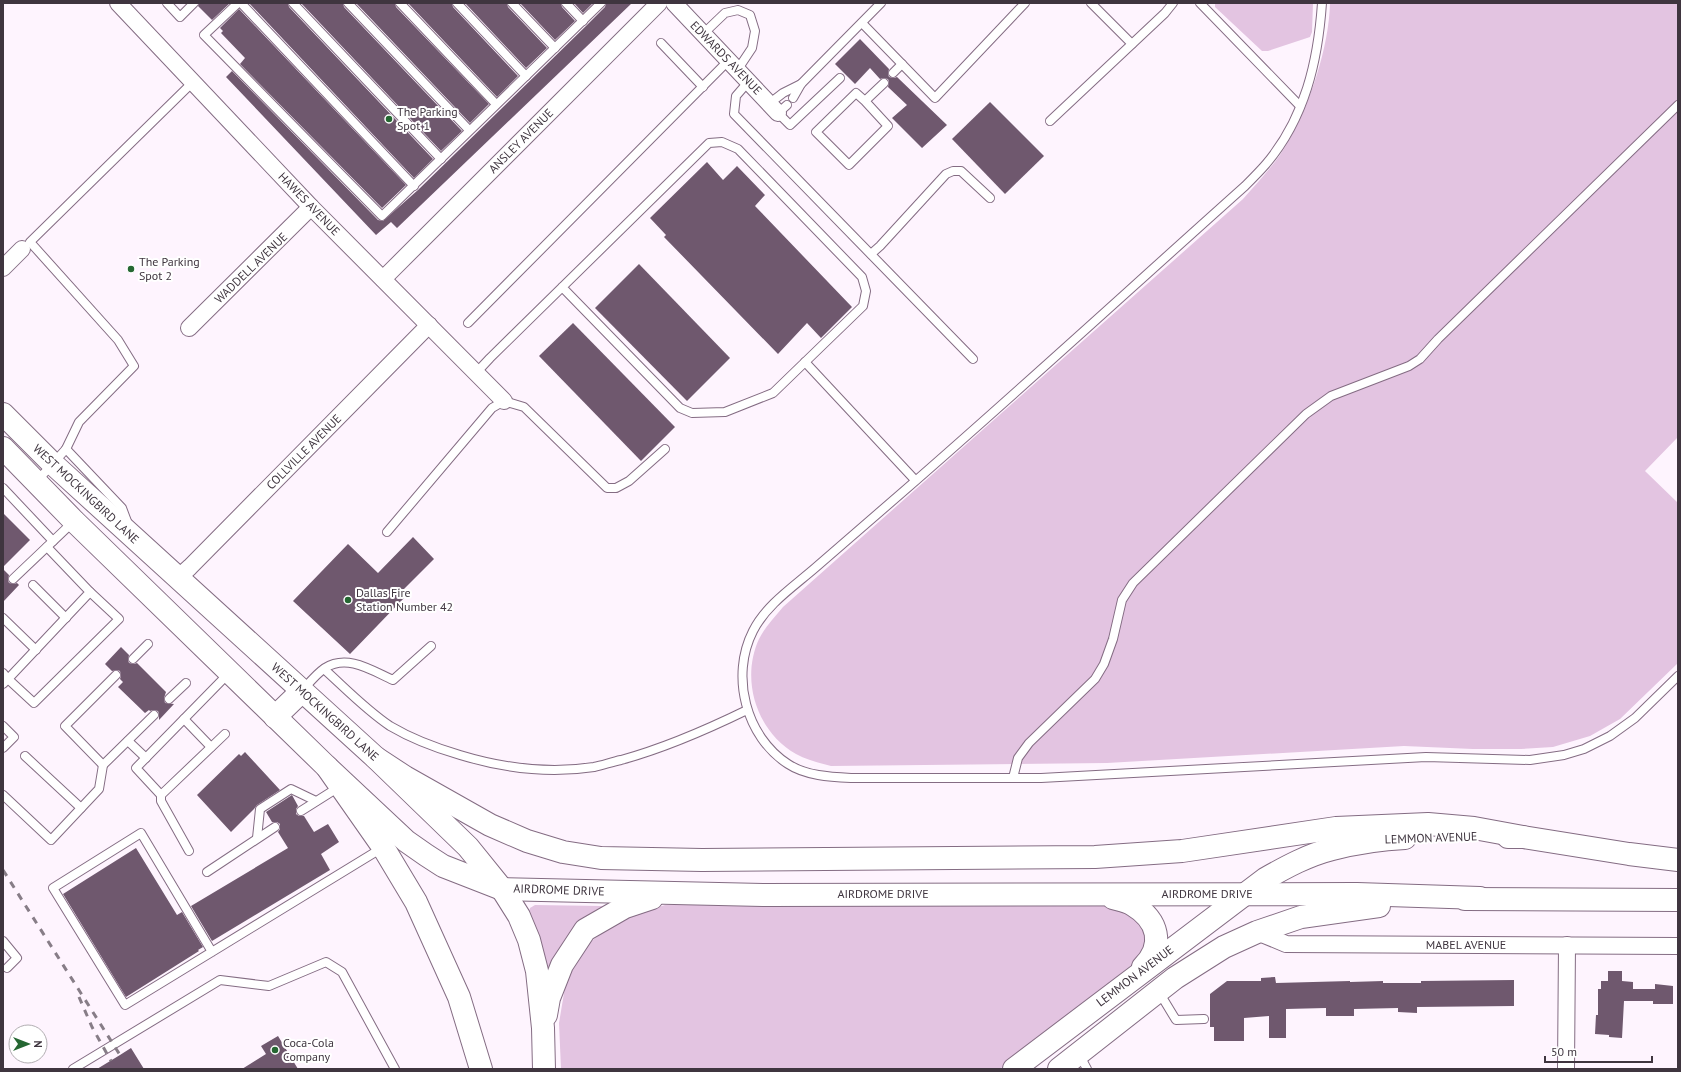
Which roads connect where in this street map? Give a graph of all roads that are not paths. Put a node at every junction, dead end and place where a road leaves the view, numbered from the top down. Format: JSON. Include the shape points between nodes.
{"nodes":[{"id":1,"x":118,"y":3,"type":"edge"},
{"id":2,"x":167,"y":3,"type":"edge"},
{"id":3,"x":194,"y":3,"type":"edge"},
{"id":4,"x":238,"y":3,"type":"edge"},
{"id":5,"x":241,"y":3,"type":"edge"},
{"id":6,"x":293,"y":3,"type":"edge"},
{"id":7,"x":348,"y":3,"type":"edge"},
{"id":8,"x":400,"y":3,"type":"edge"},
{"id":9,"x":456,"y":3,"type":"edge"},
{"id":10,"x":512,"y":3,"type":"edge"},
{"id":11,"x":566,"y":3,"type":"edge"},
{"id":12,"x":601,"y":3,"type":"edge"},
{"id":13,"x":659,"y":3,"type":"edge"},
{"id":14,"x":674,"y":3,"type":"edge"},
{"id":15,"x":881,"y":3,"type":"edge"},
{"id":16,"x":1025,"y":3,"type":"edge"},
{"id":17,"x":1091,"y":3,"type":"edge"},
{"id":18,"x":1173,"y":3,"type":"edge"},
{"id":19,"x":1200,"y":3,"type":"edge"},
{"id":20,"x":1322,"y":3,"type":"edge"},
{"id":21,"x":583,"y":21,"type":"junction"},
{"id":22,"x":862,"y":23,"type":"junction"},
{"id":23,"x":703,"y":34,"type":"junction"},
{"id":24,"x":660,"y":43,"type":"dead end"},
{"id":25,"x":1132,"y":44,"type":"junction"},
{"id":26,"x":555,"y":48,"type":"junction"},
{"id":27,"x":902,"y":64,"type":"junction"},
{"id":28,"x":734,"y":65,"type":"junction"},
{"id":29,"x":893,"y":73,"type":"dead end"},
{"id":30,"x":526,"y":76,"type":"junction"},
{"id":31,"x":840,"y":78,"type":"dead end"},
{"id":32,"x":749,"y":81,"type":"junction"},
{"id":33,"x":192,"y":82,"type":"junction"},
{"id":34,"x":884,"y":83,"type":"dead end"},
{"id":35,"x":801,"y":84,"type":"junction"},
{"id":36,"x":703,"y":87,"type":"junction"},
{"id":37,"x":793,"y":98,"type":"dead end"},
{"id":38,"x":865,"y":101,"type":"junction"},
{"id":39,"x":496,"y":104,"type":"junction"},
{"id":40,"x":1678,"y":105,"type":"edge"},
{"id":41,"x":1300,"y":106,"type":"junction"},
{"id":42,"x":778,"y":107,"type":"junction"},
{"id":43,"x":1050,"y":121,"type":"dead end"},
{"id":44,"x":469,"y":130,"type":"junction"},
{"id":45,"x":441,"y":159,"type":"junction"},
{"id":46,"x":414,"y":186,"type":"junction"},
{"id":47,"x":990,"y":198,"type":"dead end"},
{"id":48,"x":311,"y":207,"type":"junction"},
{"id":49,"x":22,"y":248,"type":"dead end"},
{"id":50,"x":871,"y":254,"type":"junction"},
{"id":51,"x":3,"y":268,"type":"edge"},
{"id":52,"x":382,"y":279,"type":"junction"},
{"id":53,"x":562,"y":288,"type":"junction"},
{"id":54,"x":468,"y":323,"type":"dead end"},
{"id":55,"x":429,"y":325,"type":"junction"},
{"id":56,"x":189,"y":328,"type":"dead end"},
{"id":57,"x":973,"y":359,"type":"dead end"},
{"id":58,"x":805,"y":362,"type":"junction"},
{"id":59,"x":476,"y":373,"type":"junction"},
{"id":60,"x":504,"y":401,"type":"junction"},
{"id":61,"x":3,"y":414,"type":"edge"},
{"id":62,"x":3,"y":448,"type":"edge"},
{"id":63,"x":664,"y":449,"type":"dead end"},
{"id":64,"x":60,"y":457,"type":"junction"},
{"id":65,"x":915,"y":480,"type":"junction"},
{"id":66,"x":35,"y":482,"type":"junction"},
{"id":67,"x":3,"y":488,"type":"edge"},
{"id":68,"x":94,"y":503,"type":"junction"},
{"id":69,"x":74,"y":521,"type":"junction"},
{"id":70,"x":387,"y":532,"type":"dead end"},
{"id":71,"x":134,"y":539,"type":"junction"},
{"id":72,"x":53,"y":541,"type":"junction"},
{"id":73,"x":47,"y":547,"type":"junction"},
{"id":74,"x":178,"y":578,"type":"junction"},
{"id":75,"x":13,"y":579,"type":"dead end"},
{"id":76,"x":33,"y":585,"type":"dead end"},
{"id":77,"x":90,"y":592,"type":"junction"},
{"id":78,"x":3,"y":618,"type":"edge"},
{"id":79,"x":66,"y":618,"type":"junction"},
{"id":80,"x":148,"y":644,"type":"dead end"},
{"id":81,"x":431,"y":646,"type":"dead end"},
{"id":82,"x":36,"y":650,"type":"junction"},
{"id":83,"x":133,"y":659,"type":"dead end"},
{"id":84,"x":324,"y":669,"type":"junction"},
{"id":85,"x":230,"y":672,"type":"junction"},
{"id":86,"x":116,"y":675,"type":"dead end"},
{"id":87,"x":1678,"y":676,"type":"edge"},
{"id":88,"x":5,"y":679,"type":"edge"},
{"id":89,"x":186,"y":683,"type":"dead end"},
{"id":90,"x":302,"y":691,"type":"junction"},
{"id":91,"x":169,"y":699,"type":"dead end"},
{"id":92,"x":747,"y":710,"type":"junction"},
{"id":93,"x":154,"y":715,"type":"dead end"},
{"id":94,"x":275,"y":717,"type":"junction"},
{"id":95,"x":184,"y":719,"type":"junction"},
{"id":96,"x":3,"y":726,"type":"edge"},
{"id":97,"x":225,"y":734,"type":"dead end"},
{"id":98,"x":128,"y":741,"type":"junction"},
{"id":99,"x":211,"y":747,"type":"junction"},
{"id":100,"x":3,"y":748,"type":"edge"},
{"id":101,"x":25,"y":756,"type":"dead end"},
{"id":102,"x":146,"y":758,"type":"junction"},
{"id":103,"x":376,"y":758,"type":"junction"},
{"id":104,"x":103,"y":765,"type":"junction"},
{"id":105,"x":327,"y":767,"type":"junction"},
{"id":106,"x":1013,"y":778,"type":"junction"},
{"id":107,"x":340,"y":786,"type":"junction"},
{"id":108,"x":3,"y":795,"type":"edge"},
{"id":109,"x":161,"y":795,"type":"junction"},
{"id":110,"x":316,"y":801,"type":"junction"},
{"id":111,"x":81,"y":808,"type":"junction"},
{"id":112,"x":301,"y":811,"type":"dead end"},
{"id":113,"x":275,"y":827,"type":"dead end"},
{"id":114,"x":1523,"y":837,"type":"junction"},
{"id":115,"x":257,"y":838,"type":"junction"},
{"id":116,"x":382,"y":847,"type":"junction"},
{"id":117,"x":189,"y":851,"type":"dead end"},
{"id":118,"x":1678,"y":860,"type":"edge"},
{"id":119,"x":207,"y":872,"type":"dead end"},
{"id":120,"x":502,"y":889,"type":"junction"},
{"id":121,"x":670,"y":894,"type":"junction"},
{"id":122,"x":1100,"y":894,"type":"junction"},
{"id":123,"x":1243,"y":894,"type":"junction"},
{"id":124,"x":1480,"y":898,"type":"junction"},
{"id":125,"x":1678,"y":900,"type":"edge"},
{"id":126,"x":1257,"y":932,"type":"junction"},
{"id":127,"x":3,"y":941,"type":"edge"},
{"id":128,"x":1566,"y":945,"type":"junction"},
{"id":129,"x":1678,"y":946,"type":"edge"},
{"id":130,"x":212,"y":952,"type":"junction"},
{"id":131,"x":7,"y":968,"type":"dead end"},
{"id":132,"x":1133,"y":978,"type":"junction"},
{"id":133,"x":1158,"y":992,"type":"junction"},
{"id":134,"x":1204,"y":1019,"type":"dead end"},
{"id":135,"x":543,"y":1028,"type":"junction"},
{"id":136,"x":1083,"y":1061,"type":"edge"},
{"id":137,"x":73,"y":1069,"type":"edge"},
{"id":138,"x":395,"y":1069,"type":"edge"},
{"id":139,"x":481,"y":1069,"type":"edge"},
{"id":140,"x":544,"y":1069,"type":"edge"},
{"id":141,"x":1014,"y":1069,"type":"edge"},
{"id":142,"x":1059,"y":1069,"type":"edge"},
{"id":143,"x":1566,"y":1069,"type":"edge"}],
"edges":[{"from":1,"to":33,"type":"street","name":"HAWES AVENUE"},
{"from":2,"to":3,"type":"lane","via":[[180,17]]},
{"from":4,"to":46,"type":"lane","via":[[204,35],[382,216]]},
{"from":5,"to":46,"type":"lane"},
{"from":6,"to":45,"type":"lane"},
{"from":7,"to":44,"type":"lane"},
{"from":8,"to":39,"type":"lane"},
{"from":9,"to":30,"type":"lane"},
{"from":10,"to":26,"type":"lane"},
{"from":11,"to":21,"type":"lane"},
{"from":12,"to":21,"type":"lane"},
{"from":13,"to":52,"type":"street","name":"ANSLEY AVENUE"},
{"from":14,"to":23,"type":"street","name":"EDWARDS AVENUE"},
{"from":15,"to":22,"type":"lane"},
{"from":16,"to":27,"type":"lane","via":[[935,98]]},
{"from":17,"to":25,"type":"lane"},
{"from":18,"to":25,"type":"lane"},
{"from":19,"to":41,"type":"lane"},
{"from":20,"to":41,"type":"lane","via":[[1318,49],[1311,78]]},
{"from":21,"to":26,"type":"lane"},
{"from":22,"to":27,"type":"lane"},
{"from":22,"to":35,"type":"lane"},
{"from":23,"to":28,"type":"street","name":"EDWARDS AVENUE"},
{"from":23,"to":28,"type":"lane","via":[[725,13],[738,10],[750,15],[755,30],[752,48]]},
{"from":24,"to":36,"type":"lane"},
{"from":25,"to":43,"type":"lane"},
{"from":26,"to":30,"type":"lane"},
{"from":27,"to":29,"type":"lane"},
{"from":28,"to":32,"type":"street","name":"EDWARDS AVENUE"},
{"from":28,"to":36,"type":"lane"},
{"from":30,"to":39,"type":"lane"},
{"from":31,"to":42,"type":"lane","via":[[790,125]]},
{"from":32,"to":42,"type":"street","name":"EDWARDS AVENUE"},
{"from":32,"to":50,"type":"lane","via":[[736,96],[734,114]]},
{"from":33,"to":48,"type":"street","name":"HAWES AVENUE"},
{"from":33,"to":64,"type":"lane","via":[[30,242],[118,340],[134,366],[79,422]]},
{"from":34,"to":38,"type":"lane"},
{"from":35,"to":37,"type":"lane"},
{"from":35,"to":42,"type":"lane","via":[[783,93]]},
{"from":36,"to":54,"type":"lane"},
{"from":38,"to":38,"type":"lane","via":[[856,93],[816,132],[849,165],[888,126]]},
{"from":39,"to":44,"type":"lane"},
{"from":40,"to":106,"type":"lane","via":[[1420,359],[1393,373],[1331,396],[1306,414],[1133,583],[1122,600],[1113,639],[1104,664],[1095,679],[1029,743],[1018,758]]},
{"from":41,"to":65,"type":"lane","via":[[1267,163],[1245,186]]},
{"from":44,"to":45,"type":"lane"},
{"from":45,"to":46,"type":"lane"},
{"from":47,"to":50,"type":"lane","via":[[961,171],[952,171],[946,174]]},
{"from":48,"to":52,"type":"street","name":"HAWES AVENUE"},
{"from":48,"to":56,"type":"street","name":"WADDELL AVENUE"},
{"from":49,"to":51,"type":"street"},
{"from":50,"to":57,"type":"lane"},
{"from":52,"to":55,"type":"street","name":"HAWES AVENUE"},
{"from":53,"to":58,"type":"lane","via":[[680,408],[692,412],[725,412],[773,393]]},
{"from":53,"to":58,"type":"lane","via":[[709,143],[722,142],[738,149],[862,277],[866,291],[863,306]]},
{"from":53,"to":59,"type":"lane"},
{"from":55,"to":59,"type":"street","name":"HAWES AVENUE"},
{"from":55,"to":74,"type":"street","name":"COLLVILLE AVENUE"},
{"from":58,"to":65,"type":"lane"},
{"from":59,"to":60,"type":"street","name":"HAWES AVENUE"},
{"from":60,"to":63,"type":"lane","via":[[524,407],[607,488],[616,488],[629,481]]},
{"from":60,"to":70,"type":"lane","via":[[492,408]]},
{"from":61,"to":64,"type":"main road","name":"WEST MOCKINGBIRD LANE"},
{"from":62,"to":66,"type":"main road","name":"WEST MOCKINGBIRD LANE"},
{"from":64,"to":66,"type":"lane"},
{"from":64,"to":68,"type":"main road","name":"WEST MOCKINGBIRD LANE"},
{"from":64,"to":71,"type":"lane","via":[[122,508]]},
{"from":65,"to":92,"type":"lane","via":[[774,604],[753,630],[745,653],[742,684]]},
{"from":66,"to":69,"type":"main road","name":"WEST MOCKINGBIRD LANE"},
{"from":67,"to":72,"type":"lane"},
{"from":68,"to":69,"type":"main road"},
{"from":68,"to":71,"type":"main road","name":"WEST MOCKINGBIRD LANE"},
{"from":69,"to":72,"type":"lane"},
{"from":69,"to":85,"type":"main road","name":"WEST MOCKINGBIRD LANE"},
{"from":71,"to":74,"type":"main road","name":"WEST MOCKINGBIRD LANE"},
{"from":72,"to":73,"type":"lane"},
{"from":73,"to":75,"type":"lane"},
{"from":73,"to":77,"type":"lane"},
{"from":74,"to":90,"type":"main road","name":"WEST MOCKINGBIRD LANE"},
{"from":76,"to":79,"type":"lane"},
{"from":77,"to":79,"type":"lane"},
{"from":77,"to":88,"type":"lane","via":[[119,619],[34,703]]},
{"from":78,"to":82,"type":"lane"},
{"from":79,"to":82,"type":"lane"},
{"from":80,"to":83,"type":"lane"},
{"from":81,"to":84,"type":"lane","via":[[393,680],[356,664],[336,662]]},
{"from":82,"to":88,"type":"lane"},
{"from":84,"to":90,"type":"lane"},
{"from":84,"to":92,"type":"lane","via":[[371,712],[412,737],[437,748],[483,762],[523,768],[557,770],[595,766],[632,757],[673,743]]},
{"from":85,"to":94,"type":"main road","name":"WEST MOCKINGBIRD LANE"},
{"from":85,"to":95,"type":"lane"},
{"from":86,"to":104,"type":"lane","via":[[65,726]]},
{"from":87,"to":106,"type":"lane","via":[[1634,718],[1610,736],[1584,749],[1564,755],[1530,760],[1426,757],[1362,759]]},
{"from":89,"to":91,"type":"lane"},
{"from":90,"to":94,"type":"main road"},
{"from":90,"to":103,"type":"main road","name":"WEST MOCKINGBIRD LANE"},
{"from":92,"to":106,"type":"lane","via":[[756,731],[772,752],[789,766],[808,772],[852,778]]},
{"from":93,"to":98,"type":"lane"},
{"from":94,"to":105,"type":"main road","name":"WEST MOCKINGBIRD LANE"},
{"from":95,"to":99,"type":"lane"},
{"from":95,"to":102,"type":"lane"},
{"from":96,"to":100,"type":"lane","via":[[14,737]]},
{"from":97,"to":99,"type":"lane"},
{"from":98,"to":102,"type":"lane"},
{"from":98,"to":104,"type":"lane"},
{"from":99,"to":109,"type":"lane"},
{"from":101,"to":111,"type":"lane"},
{"from":102,"to":109,"type":"lane","via":[[136,768]]},
{"from":103,"to":114,"type":"main road","via":[[490,825],[562,852],[601,858],[710,860],[1103,856],[1182,851],[1336,828],[1428,824],[1474,828]]},
{"from":103,"to":120,"type":"main road","name":"WEST MOCKINGBIRD LANE","via":[[468,847]]},
{"from":104,"to":111,"type":"lane","via":[[99,789]]},
{"from":105,"to":107,"type":"main road","name":"WEST MOCKINGBIRD LANE"},
{"from":105,"to":120,"type":"main road","name":"AIRDROME DRIVE","via":[[406,841],[426,855],[443,866]]},
{"from":107,"to":110,"type":"lane"},
{"from":107,"to":116,"type":"main road","name":"WEST MOCKINGBIRD LANE"},
{"from":108,"to":111,"type":"lane","via":[[52,840]]},
{"from":109,"to":117,"type":"lane","via":[[161,801]]},
{"from":110,"to":112,"type":"lane"},
{"from":110,"to":115,"type":"lane","via":[[291,789],[260,809]]},
{"from":113,"to":115,"type":"lane"},
{"from":114,"to":118,"type":"main road","name":"LEMMON AVENUE"},
{"from":114,"to":123,"type":"main road","name":"LEMMON AVENUE","via":[[1393,838],[1331,849],[1298,861],[1264,879]]},
{"from":115,"to":119,"type":"lane"},
{"from":116,"to":130,"type":"lane"},
{"from":116,"to":139,"type":"main road","name":"WEST MOCKINGBIRD LANE","via":[[416,902],[459,997]]},
{"from":120,"to":121,"type":"main road","name":"AIRDROME DRIVE"},
{"from":120,"to":135,"type":"main road","name":"WEST MOCKINGBIRD LANE","via":[[530,940],[537,971]]},
{"from":121,"to":122,"type":"main road","name":"AIRDROME DRIVE"},
{"from":121,"to":135,"type":"main road","via":[[625,907],[585,930],[562,965],[549,998]]},
{"from":122,"to":123,"type":"main road","name":"AIRDROME DRIVE"},
{"from":122,"to":132,"type":"main road","via":[[1132,904],[1153,924],[1157,936],[1155,950],[1150,960]]},
{"from":123,"to":124,"type":"main road","name":"AIRDROME DRIVE"},
{"from":123,"to":132,"type":"main road","name":"LEMMON AVENUE"},
{"from":124,"to":125,"type":"main road"},
{"from":124,"to":126,"type":"main road","via":[[1324,913],[1301,917]]},
{"from":126,"to":128,"type":"street","name":"MABEL AVENUE","via":[[1286,944]]},
{"from":126,"to":133,"type":"main road","via":[[1199,962]]},
{"from":127,"to":131,"type":"lane","via":[[18,958]]},
{"from":128,"to":129,"type":"street","name":"MABEL AVENUE"},
{"from":128,"to":143,"type":"street"},
{"from":130,"to":130,"type":"lane","via":[[126,1005],[53,888],[141,833]]},
{"from":132,"to":141,"type":"main road","name":"LEMMON AVENUE"},
{"from":133,"to":134,"type":"lane","via":[[1176,1020]]},
{"from":133,"to":136,"type":"main road"},
{"from":135,"to":140,"type":"main road","name":"WEST MOCKINGBIRD LANE"},
{"from":136,"to":142,"type":"main road"},
{"from":137,"to":138,"type":"lane","via":[[220,980],[269,986],[326,962],[342,972]]}]}
